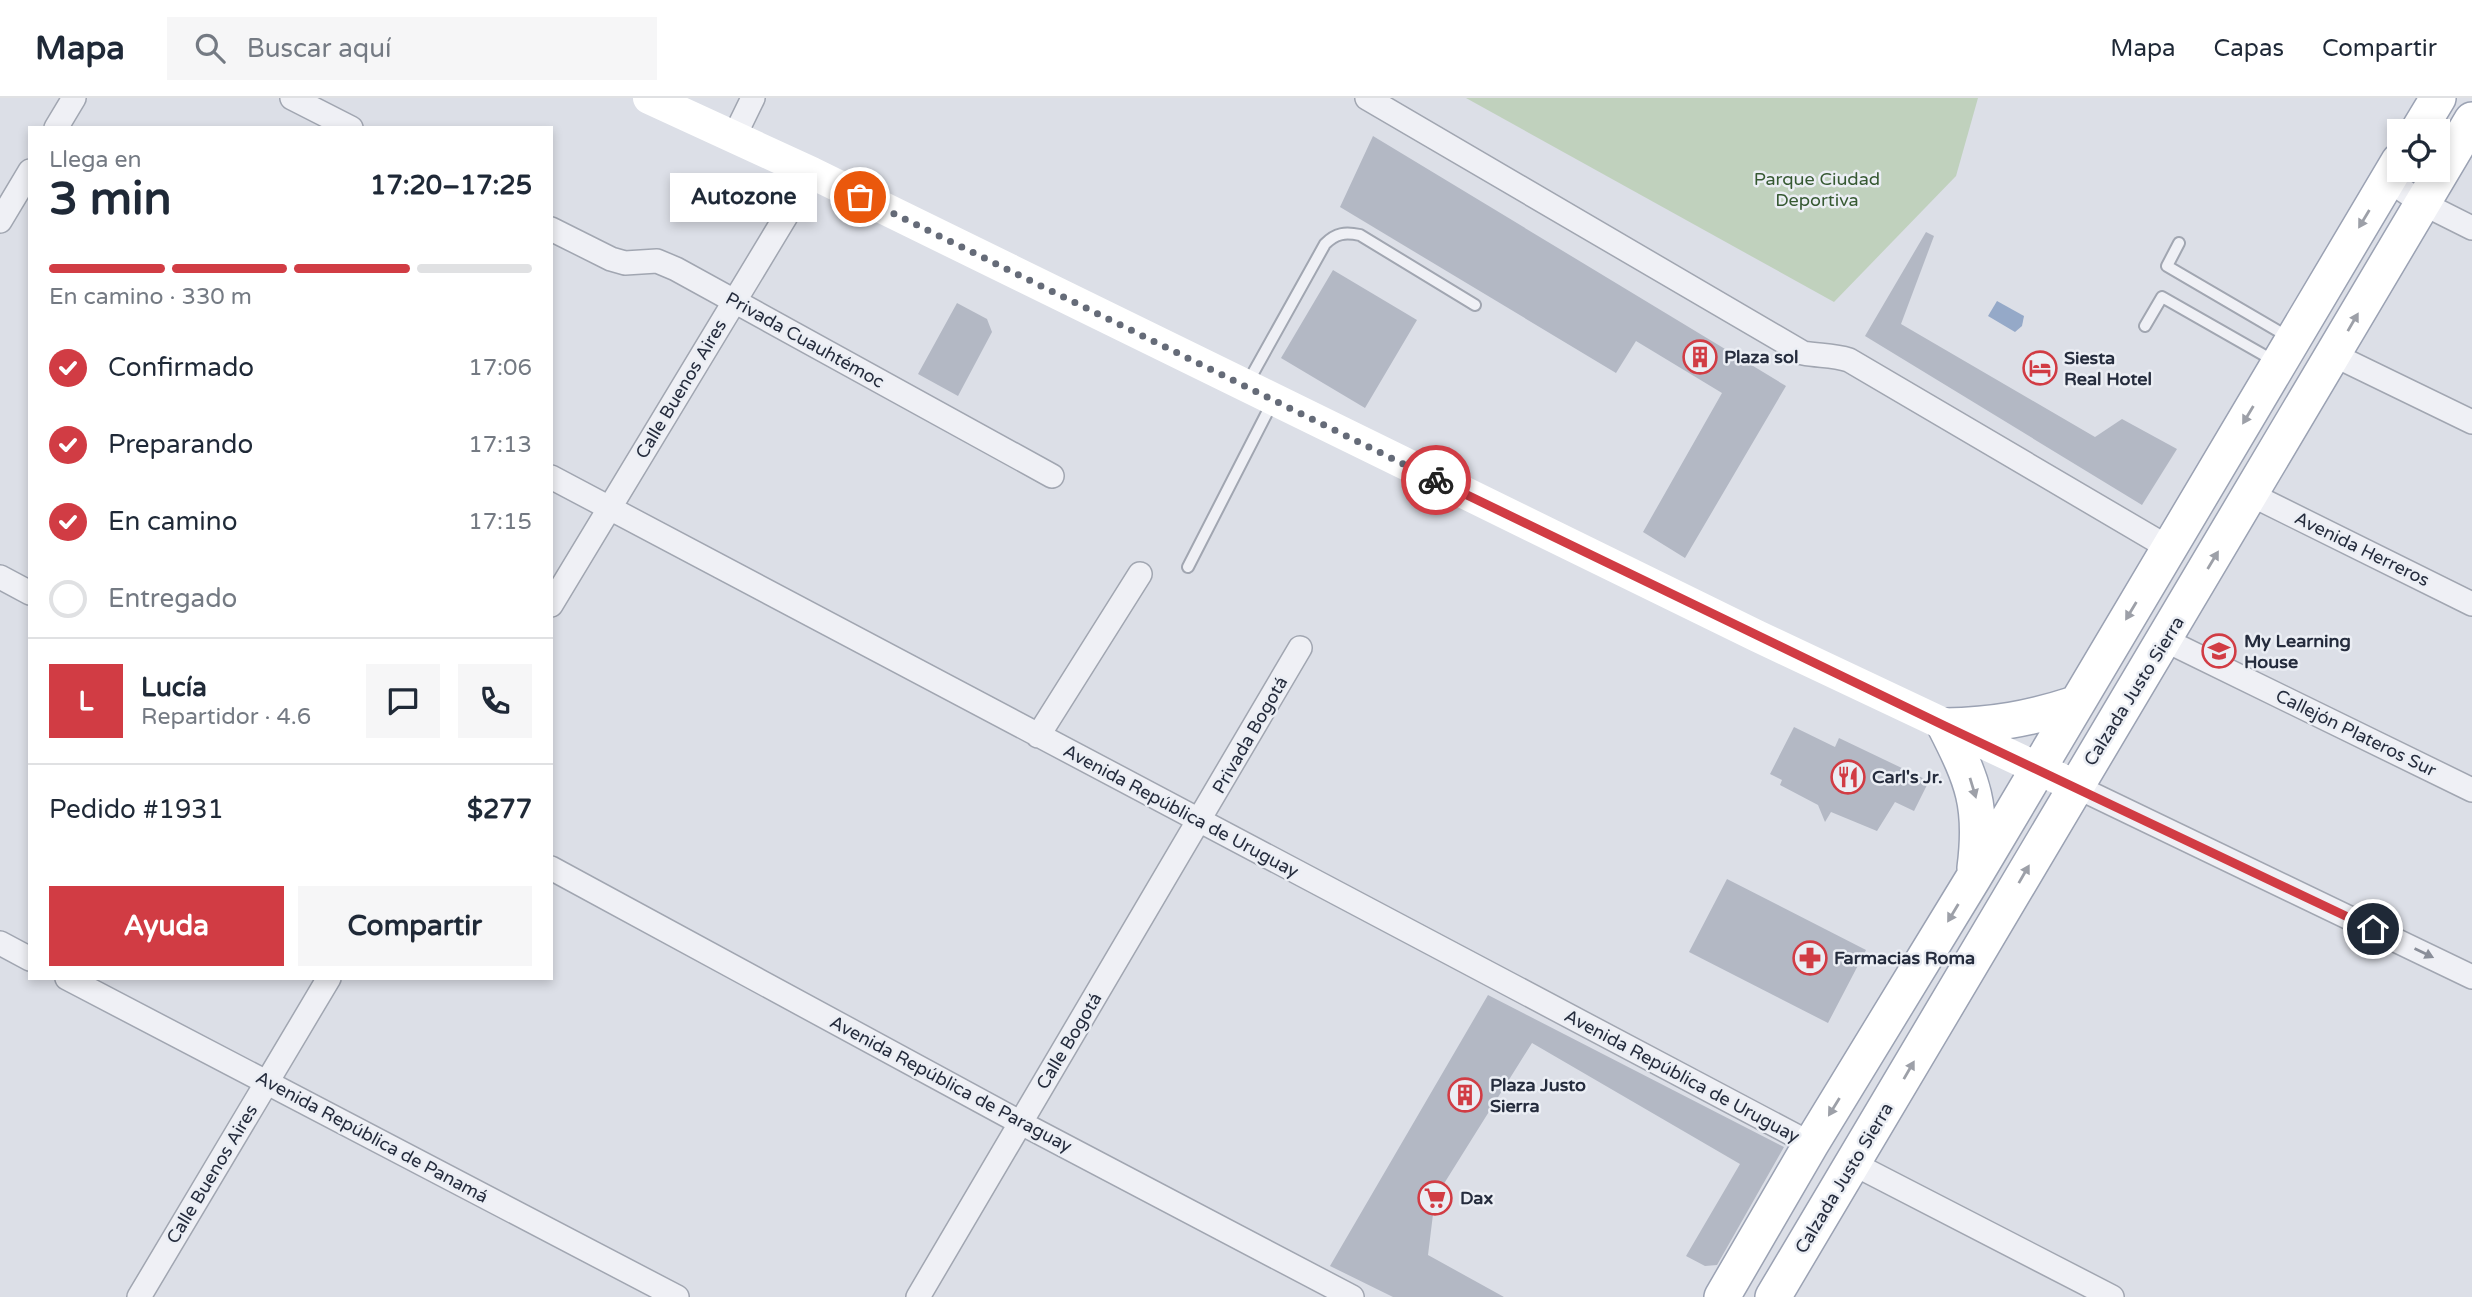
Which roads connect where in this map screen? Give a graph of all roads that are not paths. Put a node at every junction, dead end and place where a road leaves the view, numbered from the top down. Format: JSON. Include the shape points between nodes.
{"nodes":[{"id":1,"x":74,"y":98,"type":"edge"},
{"id":2,"x":292,"y":98,"type":"edge"},
{"id":3,"x":649,"y":98,"type":"edge"},
{"id":4,"x":753,"y":98,"type":"edge"},
{"id":5,"x":2438,"y":98,"type":"edge"},
{"id":6,"x":1370,"y":99,"type":"edge"},
{"id":7,"x":2425,"y":119,"type":"edge"},
{"id":8,"x":2472,"y":120,"type":"edge"},
{"id":9,"x":57,"y":126,"type":"edge"},
{"id":10,"x":347,"y":126,"type":"edge"},
{"id":11,"x":733,"y":139,"type":"junction"},
{"id":12,"x":812,"y":173,"type":"junction"},
{"id":13,"x":28,"y":174,"type":"edge"},
{"id":14,"x":2387,"y":182,"type":"edge"},
{"id":15,"x":2404,"y":182,"type":"edge"},
{"id":16,"x":16,"y":191,"type":"edge"},
{"id":17,"x":2422,"y":203,"type":"junction"},
{"id":18,"x":0,"y":221,"type":"edge"},
{"id":19,"x":2472,"y":228,"type":"edge"},
{"id":20,"x":553,"y":230,"type":"edge"},
{"id":21,"x":2179,"y":243,"type":"dead end"},
{"id":22,"x":734,"y":301,"type":"junction"},
{"id":23,"x":1475,"y":305,"type":"dead end"},
{"id":24,"x":2145,"y":326,"type":"dead end"},
{"id":25,"x":2286,"y":352,"type":"junction"},
{"id":26,"x":2334,"y":355,"type":"junction"},
{"id":27,"x":1245,"y":386,"type":"junction"},
{"id":28,"x":1274,"y":400,"type":"junction"},
{"id":29,"x":2472,"y":422,"type":"edge"},
{"id":30,"x":1052,"y":476,"type":"dead end"},
{"id":31,"x":553,"y":478,"type":"edge"},
{"id":32,"x":2252,"y":495,"type":"junction"},
{"id":33,"x":609,"y":508,"type":"junction"},
{"id":34,"x":2169,"y":548,"type":"junction"},
{"id":35,"x":1188,"y":567,"type":"dead end"},
{"id":36,"x":1140,"y":574,"type":"dead end"},
{"id":37,"x":0,"y":577,"type":"edge"},
{"id":38,"x":28,"y":592,"type":"edge"},
{"id":39,"x":553,"y":602,"type":"edge"},
{"id":40,"x":2472,"y":604,"type":"edge"},
{"id":41,"x":2165,"y":640,"type":"junction"},
{"id":42,"x":1300,"y":648,"type":"dead end"},
{"id":43,"x":2076,"y":704,"type":"junction"},
{"id":44,"x":1945,"y":726,"type":"junction"},
{"id":45,"x":1038,"y":736,"type":"junction"},
{"id":46,"x":2036,"y":769,"type":"junction"},
{"id":47,"x":2075,"y":786,"type":"junction"},
{"id":48,"x":2472,"y":790,"type":"edge"},
{"id":49,"x":1199,"y":822,"type":"junction"},
{"id":50,"x":553,"y":869,"type":"edge"},
{"id":51,"x":1974,"y":877,"type":"junction"},
{"id":52,"x":0,"y":943,"type":"edge"},
{"id":53,"x":28,"y":958,"type":"edge"},
{"id":54,"x":2472,"y":976,"type":"edge"},
{"id":55,"x":71,"y":980,"type":"edge"},
{"id":56,"x":328,"y":980,"type":"edge"},
{"id":57,"x":267,"y":1082,"type":"junction"},
{"id":58,"x":1021,"y":1123,"type":"junction"},
{"id":59,"x":1811,"y":1144,"type":"junction"},
{"id":60,"x":1854,"y":1164,"type":"junction"},
{"id":61,"x":1779,"y":1286,"type":"edge"},
{"id":62,"x":139,"y":1297,"type":"edge"},
{"id":63,"x":677,"y":1297,"type":"edge"},
{"id":64,"x":918,"y":1297,"type":"edge"},
{"id":65,"x":1352,"y":1297,"type":"edge"},
{"id":66,"x":1722,"y":1297,"type":"edge"},
{"id":67,"x":2112,"y":1297,"type":"edge"}],
"edges":[{"from":1,"to":9,"type":"street"},
{"from":2,"to":10,"type":"street"},
{"from":3,"to":11,"type":"main road"},
{"from":4,"to":11,"type":"street"},
{"from":5,"to":7,"type":"main road"},
{"from":6,"to":34,"type":"street","via":[[1803,353],[1849,360]]},
{"from":8,"to":17,"type":"main road","name":"Calzada Justo Sierra"},
{"from":11,"to":12,"type":"main road"},
{"from":12,"to":22,"type":"street","name":"Calle Buenos Aires"},
{"from":12,"to":27,"type":"main road"},
{"from":13,"to":16,"type":"street"},
{"from":14,"to":25,"type":"main road","one_way":true},
{"from":15,"to":17,"type":"street"},
{"from":16,"to":18,"type":"street"},
{"from":17,"to":19,"type":"street"},
{"from":26,"to":17,"type":"main road","name":"Calzada Justo Sierra","one_way":true},
{"from":20,"to":22,"type":"street","name":"Privada Cuauhtémoc","via":[[618,261],[657,261]]},
{"from":21,"to":25,"type":"lane","via":[[2167,266]]},
{"from":22,"to":30,"type":"street","name":"Privada Cuauhtémoc"},
{"from":22,"to":33,"type":"street","name":"Calle Buenos Aires"},
{"from":23,"to":27,"type":"lane","via":[[1360,235],[1333,236]]},
{"from":24,"to":25,"type":"lane","via":[[2162,296]]},
{"from":25,"to":34,"type":"main road","one_way":true},
{"from":26,"to":29,"type":"street"},
{"from":26,"to":32,"type":"main road","name":"Calzada Justo Sierra"},
{"from":27,"to":28,"type":"main road"},
{"from":28,"to":35,"type":"lane"},
{"from":28,"to":44,"type":"main road"},
{"from":31,"to":33,"type":"street","name":"Avenida República de Uruguay"},
{"from":32,"to":40,"type":"street","name":"Avenida Herreros"},
{"from":41,"to":32,"type":"main road","name":"Calzada Justo Sierra","one_way":true},
{"from":33,"to":39,"type":"street","name":"Calle Buenos Aires"},
{"from":33,"to":45,"type":"street","name":"Avenida República de Uruguay"},
{"from":34,"to":43,"type":"main road","one_way":true},
{"from":36,"to":45,"type":"street"},
{"from":37,"to":38,"type":"street"},
{"from":41,"to":47,"type":"main road","name":"Calzada Justo Sierra"},
{"from":41,"to":48,"type":"street","name":"Callejón Plateros Sur"},
{"from":42,"to":49,"type":"street","name":"Privada Bogotá"},
{"from":43,"to":44,"type":"main road","via":[[2033,718]]},
{"from":43,"to":46,"type":"main road"},
{"from":44,"to":46,"type":"main road"},
{"from":44,"to":51,"type":"main road","one_way":true,"via":[[1965,764],[1978,807]]},
{"from":45,"to":49,"type":"street","name":"Avenida República de Uruguay"},
{"from":46,"to":47,"type":"main road"},
{"from":46,"to":51,"type":"main road"},
{"from":47,"to":54,"type":"street","one_way":true},
{"from":60,"to":47,"type":"main road","name":"Calzada Justo Sierra","one_way":true},
{"from":49,"to":58,"type":"street","name":"Calle Bogotá"},
{"from":49,"to":59,"type":"street","name":"Avenida República de Uruguay"},
{"from":50,"to":58,"type":"street","name":"Avenida República de Paraguay"},
{"from":51,"to":59,"type":"main road","one_way":true},
{"from":52,"to":53,"type":"street"},
{"from":55,"to":57,"type":"street","name":"Avenida República de Panamá"},
{"from":56,"to":57,"type":"street","name":"Calle Buenos Aires"},
{"from":57,"to":62,"type":"street","name":"Calle Buenos Aires"},
{"from":57,"to":63,"type":"street","name":"Avenida República de Panamá"},
{"from":58,"to":64,"type":"street","name":"Calle Bogotá"},
{"from":58,"to":65,"type":"street","name":"Avenida República de Paraguay"},
{"from":59,"to":61,"type":"main road","via":[[1825,1163],[1825,1174],[1780,1254]]},
{"from":59,"to":66,"type":"main road"},
{"from":60,"to":61,"type":"main road","name":"Calzada Justo Sierra"},
{"from":60,"to":67,"type":"street"}]}
